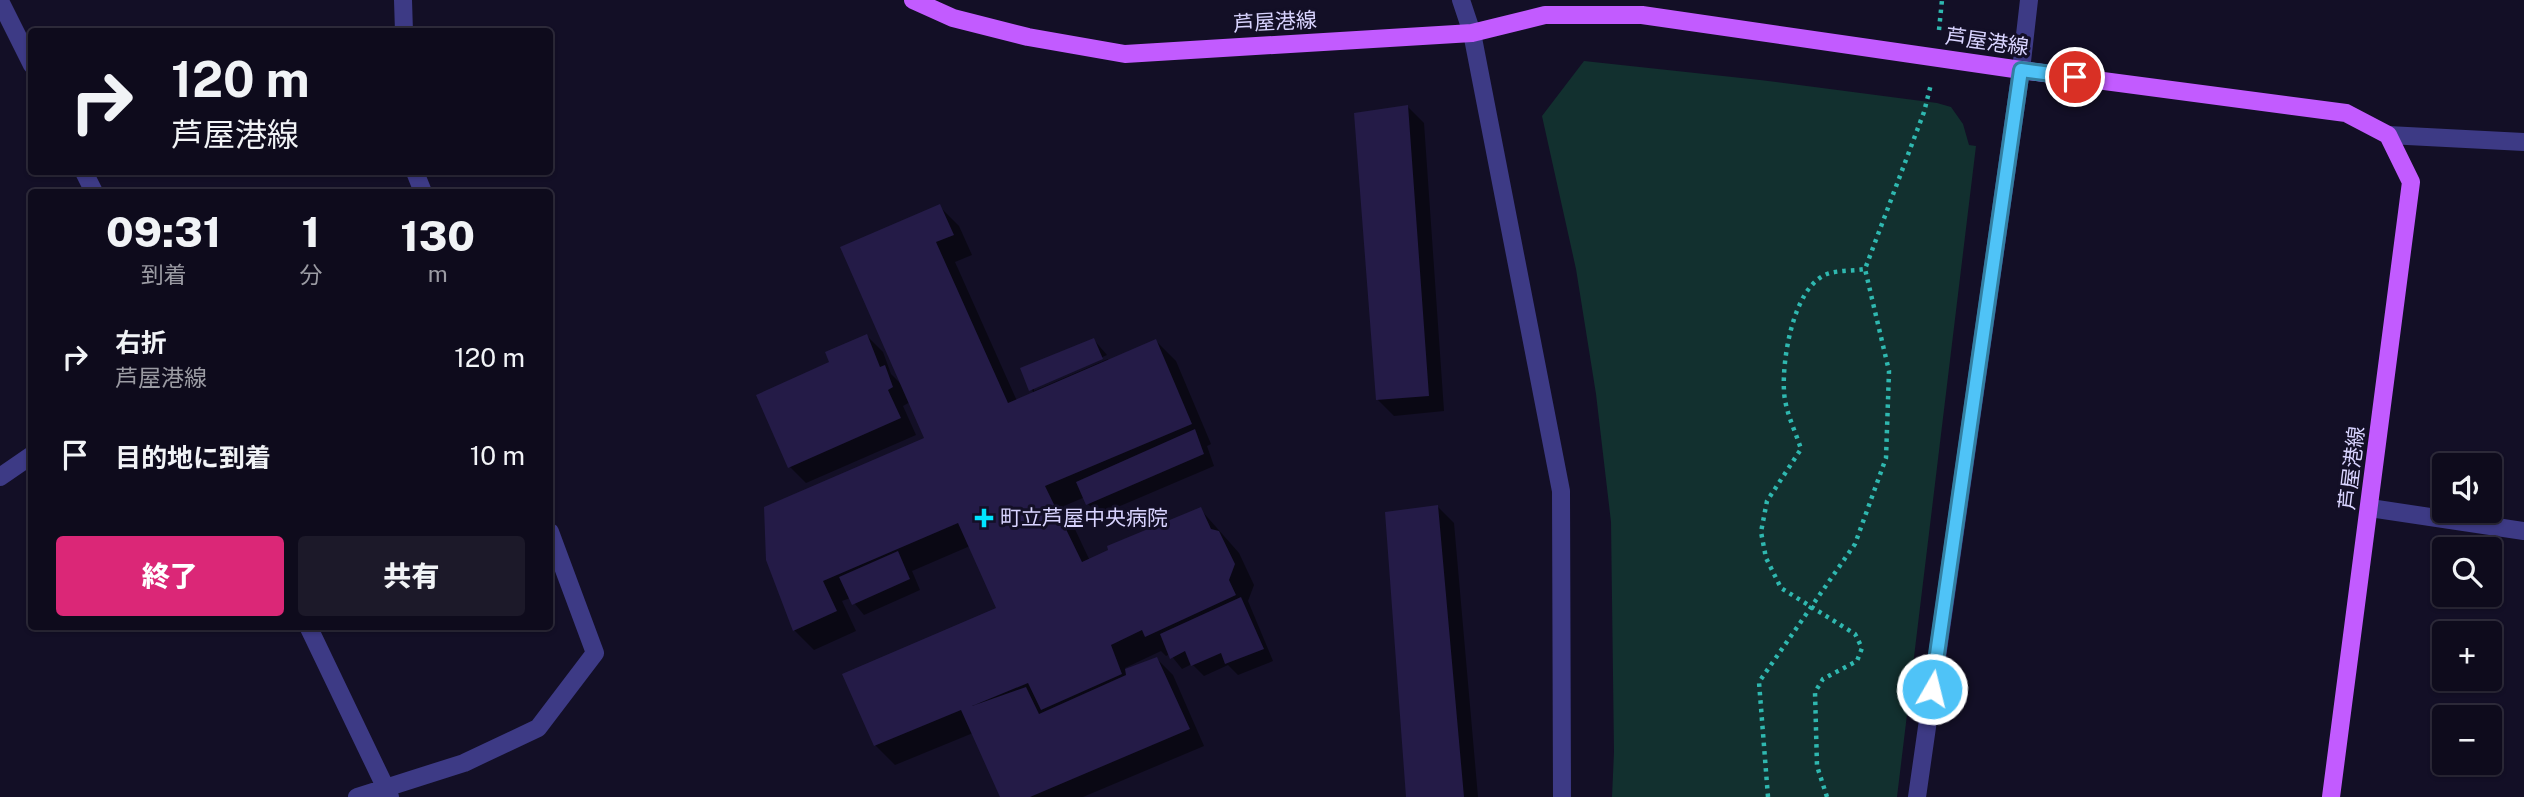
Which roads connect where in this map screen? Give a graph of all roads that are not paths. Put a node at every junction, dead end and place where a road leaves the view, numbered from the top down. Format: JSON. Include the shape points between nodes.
{"nodes":[{"id":1,"x":403,"y":0,"type":"edge"},
{"id":2,"x":913,"y":0,"type":"edge"},
{"id":3,"x":1461,"y":0,"type":"edge"},
{"id":4,"x":2029,"y":0,"type":"edge"},
{"id":5,"x":0,"y":1,"type":"edge"},
{"id":6,"x":404,"y":28,"type":"edge"},
{"id":7,"x":1472,"y":33,"type":"junction"},
{"id":8,"x":28,"y":57,"type":"edge"},
{"id":9,"x":2021,"y":70,"type":"junction"},
{"id":10,"x":2388,"y":135,"type":"junction"},
{"id":11,"x":2524,"y":142,"type":"edge"},
{"id":12,"x":28,"y":458,"type":"edge"},
{"id":13,"x":0,"y":477,"type":"edge"},
{"id":14,"x":2370,"y":508,"type":"junction"},
{"id":15,"x":2524,"y":531,"type":"edge"},
{"id":16,"x":553,"y":540,"type":"edge"},
{"id":17,"x":310,"y":630,"type":"edge"},
{"id":18,"x":388,"y":792,"type":"edge"},
{"id":19,"x":357,"y":797,"type":"edge"},
{"id":20,"x":1562,"y":797,"type":"edge"},
{"id":21,"x":1917,"y":797,"type":"edge"},
{"id":22,"x":2331,"y":797,"type":"edge"}],
"edges":[{"from":1,"to":6,"type":"street"},
{"from":2,"to":7,"type":"main road","name":"芦屋港線","via":[[953,18],[1125,54]]},
{"from":3,"to":7,"type":"street"},
{"from":4,"to":9,"type":"street"},
{"from":5,"to":8,"type":"street"},
{"from":7,"to":9,"type":"main road","name":"芦屋港線","via":[[1545,15],[1642,15]]},
{"from":7,"to":20,"type":"street","via":[[1561,491]]},
{"from":9,"to":10,"type":"main road","name":"芦屋港線","via":[[2346,113]]},
{"from":9,"to":21,"type":"street"},
{"from":10,"to":11,"type":"street"},
{"from":10,"to":14,"type":"main road","name":"芦屋港線","via":[[2411,182]]},
{"from":12,"to":13,"type":"street"},
{"from":14,"to":15,"type":"street"},
{"from":14,"to":22,"type":"main road","name":"芦屋港線"},
{"from":16,"to":18,"type":"street","via":[[595,653],[538,728],[464,764]]},
{"from":17,"to":18,"type":"street"},
{"from":18,"to":19,"type":"street"}]}
